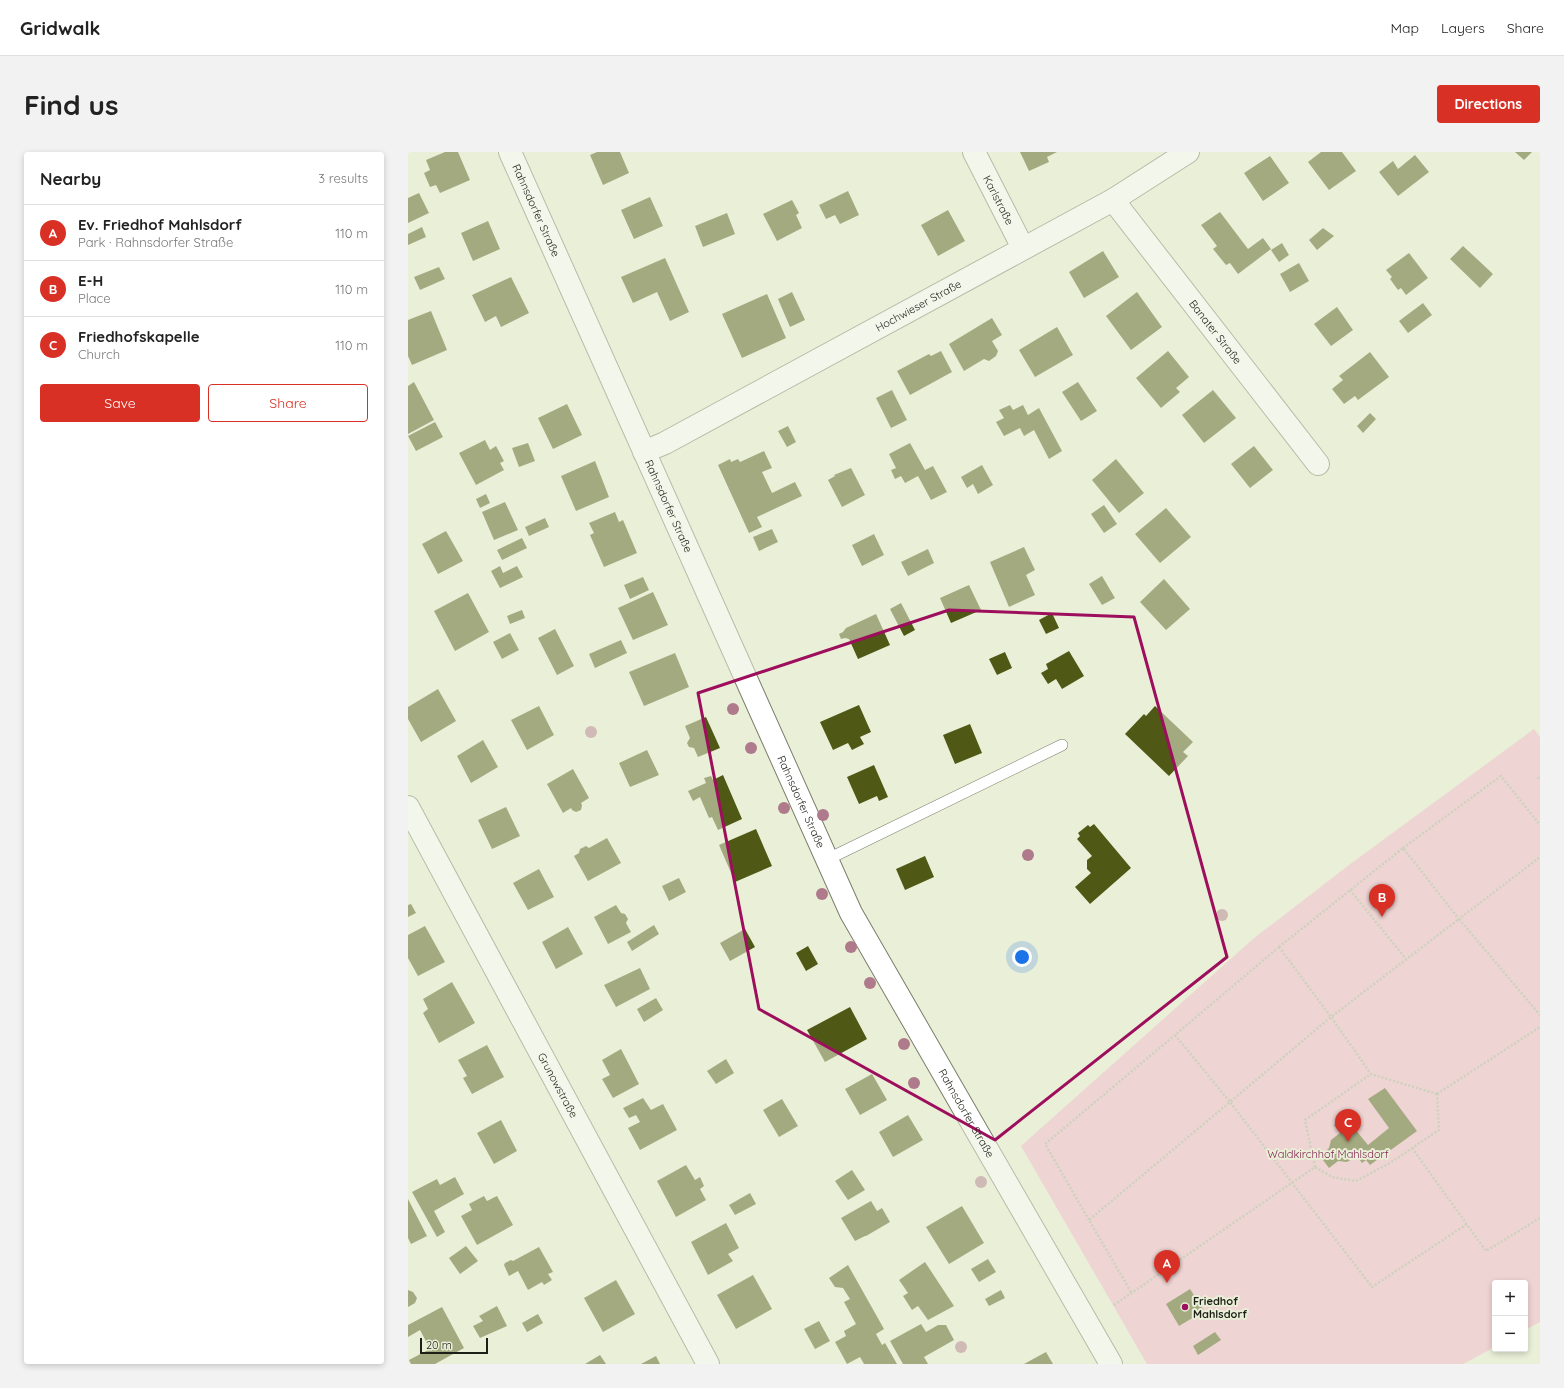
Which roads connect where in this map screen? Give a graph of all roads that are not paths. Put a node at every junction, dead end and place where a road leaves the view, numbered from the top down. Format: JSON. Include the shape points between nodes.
{"nodes":[{"id":1,"x":510,"y":152,"type":"edge"},
{"id":2,"x":974,"y":152,"type":"edge"},
{"id":3,"x":1188,"y":152,"type":"edge"},
{"id":4,"x":1113,"y":200,"type":"junction"},
{"id":5,"x":1023,"y":248,"type":"junction"},
{"id":6,"x":644,"y":452,"type":"junction"},
{"id":7,"x":1318,"y":464,"type":"dead end"},
{"id":8,"x":1062,"y":745,"type":"dead end"},
{"id":9,"x":408,"y":807,"type":"edge"},
{"id":10,"x":826,"y":860,"type":"junction"},
{"id":11,"x":708,"y":1364,"type":"edge"},
{"id":12,"x":1111,"y":1364,"type":"edge"}],
"edges":[{"from":1,"to":6,"type":"street","name":"Rahnsdorfer Straße"},
{"from":2,"to":5,"type":"street","name":"Karlstraße"},
{"from":3,"to":4,"type":"street","name":"Hochwieser Straße"},
{"from":4,"to":5,"type":"street","name":"Hochwieser Straße"},
{"from":4,"to":7,"type":"street","name":"Banater Straße"},
{"from":5,"to":6,"type":"street","name":"Hochwieser Straße","via":[[676,438]]},
{"from":6,"to":10,"type":"street","name":"Rahnsdorfer Straße"},
{"from":8,"to":10,"type":"lane","name":"Rahnsdorfer Straße"},
{"from":9,"to":11,"type":"street","name":"Grunowstraße"},
{"from":10,"to":12,"type":"street","name":"Rahnsdorfer Straße","via":[[851,913]]}]}
